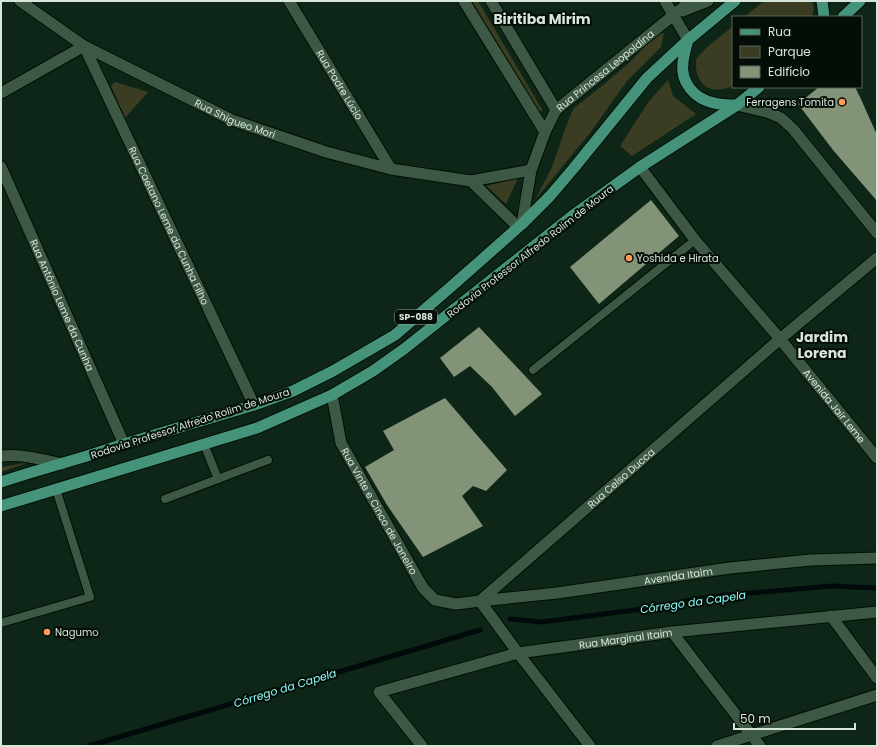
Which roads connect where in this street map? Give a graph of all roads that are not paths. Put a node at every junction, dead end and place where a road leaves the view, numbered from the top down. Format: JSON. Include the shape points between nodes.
{"nodes":[{"id":1,"x":20,"y":1,"type":"edge"},
{"id":2,"x":289,"y":1,"type":"edge"},
{"id":3,"x":464,"y":1,"type":"edge"},
{"id":4,"x":491,"y":1,"type":"edge"},
{"id":5,"x":665,"y":1,"type":"edge"},
{"id":6,"x":691,"y":1,"type":"edge"},
{"id":7,"x":708,"y":1,"type":"edge"},
{"id":8,"x":735,"y":1,"type":"edge"},
{"id":9,"x":822,"y":1,"type":"edge"},
{"id":10,"x":860,"y":1,"type":"edge"},
{"id":11,"x":674,"y":15,"type":"junction"},
{"id":12,"x":824,"y":16,"type":"edge"},
{"id":13,"x":844,"y":16,"type":"edge"},
{"id":14,"x":688,"y":40,"type":"junction"},
{"id":15,"x":84,"y":46,"type":"junction"},
{"id":16,"x":758,"y":88,"type":"edge"},
{"id":17,"x":1,"y":94,"type":"edge"},
{"id":18,"x":737,"y":105,"type":"junction"},
{"id":19,"x":556,"y":110,"type":"junction"},
{"id":20,"x":545,"y":132,"type":"junction"},
{"id":21,"x":1,"y":167,"type":"edge"},
{"id":22,"x":640,"y":167,"type":"junction"},
{"id":23,"x":391,"y":169,"type":"junction"},
{"id":24,"x":531,"y":170,"type":"junction"},
{"id":25,"x":471,"y":181,"type":"junction"},
{"id":26,"x":520,"y":226,"type":"junction"},
{"id":27,"x":877,"y":233,"type":"edge"},
{"id":28,"x":695,"y":240,"type":"junction"},
{"id":29,"x":877,"y":258,"type":"edge"},
{"id":30,"x":780,"y":339,"type":"junction"},
{"id":31,"x":533,"y":370,"type":"dead end"},
{"id":32,"x":332,"y":395,"type":"junction"},
{"id":33,"x":254,"y":405,"type":"junction"},
{"id":34,"x":124,"y":444,"type":"junction"},
{"id":35,"x":204,"y":444,"type":"junction"},
{"id":36,"x":1,"y":456,"type":"edge"},
{"id":37,"x":877,"y":458,"type":"edge"},
{"id":38,"x":268,"y":460,"type":"dead end"},
{"id":39,"x":62,"y":464,"type":"junction"},
{"id":40,"x":218,"y":479,"type":"junction"},
{"id":41,"x":1,"y":482,"type":"edge"},
{"id":42,"x":56,"y":489,"type":"junction"},
{"id":43,"x":165,"y":499,"type":"dead end"},
{"id":44,"x":1,"y":506,"type":"edge"},
{"id":45,"x":877,"y":558,"type":"edge"},
{"id":46,"x":480,"y":601,"type":"junction"},
{"id":47,"x":877,"y":612,"type":"edge"},
{"id":48,"x":832,"y":616,"type":"junction"},
{"id":49,"x":1,"y":623,"type":"edge"},
{"id":50,"x":672,"y":632,"type":"junction"},
{"id":51,"x":518,"y":653,"type":"junction"},
{"id":52,"x":877,"y":678,"type":"edge"},
{"id":53,"x":877,"y":695,"type":"edge"},
{"id":54,"x":751,"y":735,"type":"junction"},
{"id":55,"x":422,"y":746,"type":"edge"},
{"id":56,"x":590,"y":746,"type":"edge"},
{"id":57,"x":717,"y":746,"type":"edge"},
{"id":58,"x":760,"y":746,"type":"edge"}],
"edges":[{"from":1,"to":15,"type":"street","name":"Rua Shigueo Mori"},
{"from":2,"to":23,"type":"street","name":"Rua Padre Lúcio"},
{"from":3,"to":20,"type":"street"},
{"from":4,"to":19,"type":"street"},
{"from":5,"to":11,"type":"street"},
{"from":6,"to":11,"type":"street","name":"Rua Princesa Leopoldina"},
{"from":7,"to":11,"type":"street"},
{"from":8,"to":14,"type":"main road","name":"Rodovia Professor Alfredo Rolim de Moura","number":"SP-088"},
{"from":9,"to":12,"type":"main road"},
{"from":10,"to":13,"type":"main road"},
{"from":11,"to":14,"type":"street"},
{"from":11,"to":19,"type":"street","name":"Rua Princesa Leopoldina"},
{"from":14,"to":18,"type":"main road","via":[[683,71],[691,91],[714,103]]},
{"from":14,"to":26,"type":"main road","name":"Rodovia Professor Alfredo Rolim de Moura","number":"SP-088","via":[[647,78],[550,196]]},
{"from":15,"to":17,"type":"street"},
{"from":15,"to":23,"type":"street","name":"Rua Shigueo Mori","via":[[232,120],[326,152]]},
{"from":15,"to":33,"type":"street","name":"Rua Caetano Leme da Cunha Filho"},
{"from":16,"to":18,"type":"main road","name":"Rodovia Professor Alfredo Rolim de Moura","number":"SP-088"},
{"from":18,"to":22,"type":"main road","name":"Rodovia Professor Alfredo Rolim de Moura","number":"SP-088"},
{"from":18,"to":27,"type":"street","via":[[781,118],[793,129]]},
{"from":19,"to":20,"type":"street","name":"Rua Princesa Leopoldina"},
{"from":20,"to":24,"type":"street","name":"Rua Princesa Leopoldina"},
{"from":21,"to":34,"type":"street","name":"Rua Antônio Leme da Cunha"},
{"from":22,"to":28,"type":"street","name":"Avenida Jair Leme"},
{"from":22,"to":32,"type":"main road","name":"Rodovia Professor Alfredo Rolim de Moura","number":"SP-088","via":[[572,216],[404,349]]},
{"from":23,"to":25,"type":"street","name":"Rua Shigueo Mori"},
{"from":24,"to":25,"type":"street","name":"Rua Shigueo Mori"},
{"from":24,"to":26,"type":"street","name":"Rua Princesa Leopoldina"},
{"from":25,"to":26,"type":"street"},
{"from":26,"to":33,"type":"main road","name":"Rodovia Professor Alfredo Rolim de Moura","number":"SP-088","via":[[395,335],[293,391]]},
{"from":28,"to":30,"type":"street","name":"Avenida Jair Leme"},
{"from":28,"to":31,"type":"lane"},
{"from":29,"to":30,"type":"street","name":"Rua Celso Ducca"},
{"from":30,"to":37,"type":"street","name":"Avenida Jair Leme"},
{"from":30,"to":46,"type":"street","name":"Rua Celso Ducca"},
{"from":32,"to":35,"type":"main road","name":"Rodovia Professor Alfredo Rolim de Moura","number":"SP-088","via":[[257,428]]},
{"from":32,"to":46,"type":"street","name":"Rua Vinte e Cinco de Janeiro","via":[[341,443],[423,588],[436,600],[456,604]]},
{"from":33,"to":34,"type":"main road","name":"Rodovia Professor Alfredo Rolim de Moura","number":"SP-088"},
{"from":34,"to":39,"type":"main road","name":"Rodovia Professor Alfredo Rolim de Moura","number":"SP-088"},
{"from":35,"to":40,"type":"lane"},
{"from":35,"to":42,"type":"main road","name":"Rodovia Professor Alfredo Rolim de Moura","number":"SP-088"},
{"from":36,"to":39,"type":"street","via":[[18,455]]},
{"from":38,"to":40,"type":"lane"},
{"from":39,"to":41,"type":"main road","name":"Rodovia Professor Alfredo Rolim de Moura","number":"SP-088"},
{"from":40,"to":43,"type":"lane"},
{"from":42,"to":44,"type":"main road","name":"Rodovia Professor Alfredo Rolim de Moura","number":"SP-088"},
{"from":42,"to":49,"type":"lane","via":[[90,597]]},
{"from":45,"to":46,"type":"street","name":"Avenida Itaim","via":[[810,560],[738,567],[557,593]]},
{"from":46,"to":51,"type":"street"},
{"from":47,"to":48,"type":"street","name":"Rua Marginal Itaim"},
{"from":48,"to":50,"type":"street","name":"Rua Marginal Itaim"},
{"from":48,"to":52,"type":"street"},
{"from":50,"to":51,"type":"street","name":"Rua Marginal Itaim"},
{"from":50,"to":54,"type":"street"},
{"from":51,"to":55,"type":"street","name":"Rua Marginal Itaim","via":[[379,692]]},
{"from":51,"to":56,"type":"street"},
{"from":53,"to":54,"type":"street"},
{"from":54,"to":57,"type":"street"},
{"from":54,"to":58,"type":"street"}]}
